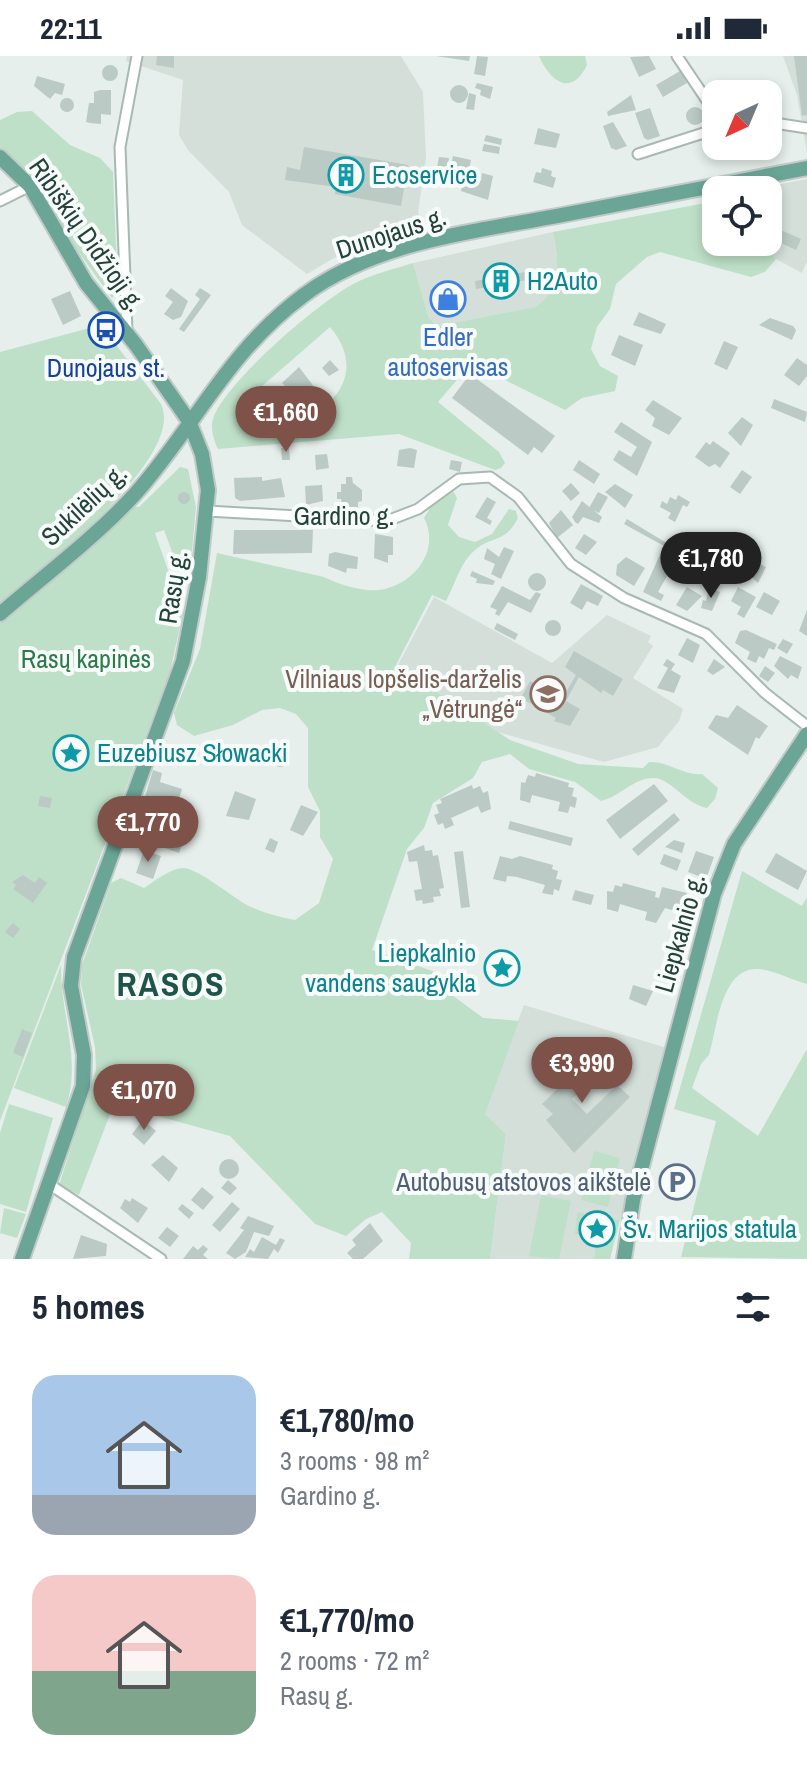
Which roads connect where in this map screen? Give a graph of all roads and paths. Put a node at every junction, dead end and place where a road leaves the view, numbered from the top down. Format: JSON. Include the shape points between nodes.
{"nodes":[{"id":1,"x":137,"y":56,"type":"edge"},
{"id":2,"x":677,"y":56,"type":"edge"},
{"id":3,"x":702,"y":93,"type":"edge"},
{"id":4,"x":782,"y":124,"type":"edge"},
{"id":5,"x":807,"y":128,"type":"edge"},
{"id":6,"x":702,"y":133,"type":"edge"},
{"id":7,"x":638,"y":154,"type":"dead end"},
{"id":8,"x":0,"y":157,"type":"edge"},
{"id":9,"x":807,"y":168,"type":"edge"},
{"id":10,"x":30,"y":186,"type":"junction"},
{"id":11,"x":0,"y":201,"type":"edge"},
{"id":12,"x":126,"y":297,"type":"junction"},
{"id":13,"x":107,"y":309,"type":"junction"},
{"id":14,"x":127,"y":333,"type":"junction"},
{"id":15,"x":189,"y":421,"type":"junction"},
{"id":16,"x":207,"y":511,"type":"junction"},
{"id":17,"x":0,"y":614,"type":"edge"},
{"id":18,"x":807,"y":726,"type":"edge"},
{"id":19,"x":807,"y":734,"type":"edge"},
{"id":20,"x":49,"y":1184,"type":"junction"},
{"id":21,"x":22,"y":1259,"type":"edge"},
{"id":22,"x":161,"y":1259,"type":"edge"},
{"id":23,"x":624,"y":1259,"type":"edge"}],
"edges":[{"from":1,"to":12,"type":"street","via":[[121,132]]},
{"from":2,"to":3,"type":"street"},
{"from":4,"to":5,"type":"street"},
{"from":6,"to":7,"type":"street"},
{"from":8,"to":10,"type":"main road","name":"Ribiškių Didžioji g."},
{"from":9,"to":15,"type":"main road","name":"Dunojaus g.","via":[[452,237],[353,267],[305,294],[256,336]]},
{"from":10,"to":11,"type":"street"},
{"from":10,"to":13,"type":"main road","name":"Ribiškių Didžioji g.","via":[[73,263]]},
{"from":12,"to":13,"type":"street"},
{"from":12,"to":14,"type":"street"},
{"from":13,"to":14,"type":"main road","name":"Ribiškių Didžioji g."},
{"from":14,"to":15,"type":"main road","name":"Ribiškių Didžioji g."},
{"from":15,"to":16,"type":"main road","name":"Rasų g.","via":[[202,454]]},
{"from":15,"to":17,"type":"main road","name":"Sukilėlių g.","via":[[126,503]]},
{"from":16,"to":18,"type":"street","name":"Gardino g.","via":[[387,521],[418,509],[459,479],[490,477],[518,497],[571,564],[624,598],[706,634]]},
{"from":16,"to":20,"type":"main road","name":"Rasų g.","via":[[183,661],[74,957],[71,986],[85,1071]]},
{"from":19,"to":23,"type":"main road","name":"Liepkalnio g.","via":[[742,831],[719,881],[656,1107]]},
{"from":20,"to":21,"type":"main road","name":"Rasų g."},
{"from":20,"to":22,"type":"street"}]}
